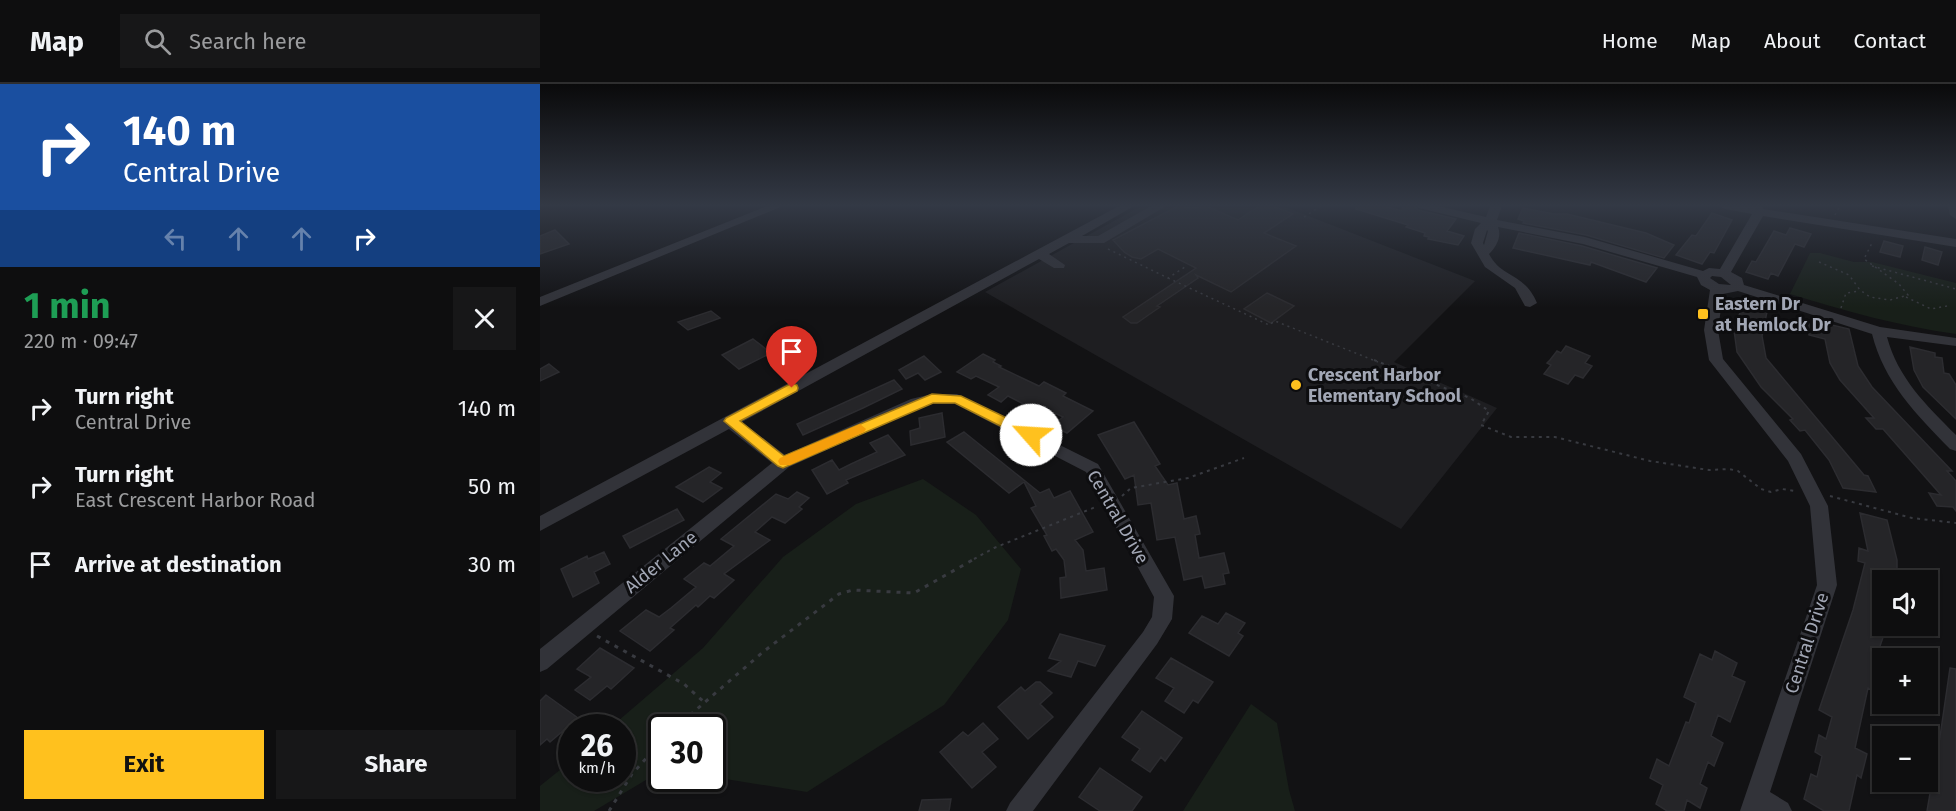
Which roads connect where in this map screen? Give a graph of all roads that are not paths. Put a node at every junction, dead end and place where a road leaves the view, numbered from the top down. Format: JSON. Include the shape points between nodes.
{"nodes":[{"id":1,"x":693,"y":240,"type":"edge"},
{"id":2,"x":1066,"y":240,"type":"edge"},
{"id":3,"x":1492,"y":240,"type":"edge"},
{"id":4,"x":1580,"y":240,"type":"edge"},
{"id":5,"x":1742,"y":240,"type":"edge"},
{"id":6,"x":1937,"y":240,"type":"edge"},
{"id":7,"x":1956,"y":243,"type":"edge"},
{"id":8,"x":1040,"y":254,"type":"junction"},
{"id":9,"x":1059,"y":265,"type":"dead end"},
{"id":10,"x":1721,"y":281,"type":"junction"},
{"id":11,"x":540,"y":302,"type":"edge"},
{"id":12,"x":1530,"y":303,"type":"dead end"},
{"id":13,"x":1878,"y":331,"type":"junction"},
{"id":14,"x":1956,"y":342,"type":"edge"},
{"id":15,"x":730,"y":421,"type":"junction"},
{"id":16,"x":1956,"y":445,"type":"edge"},
{"id":17,"x":783,"y":463,"type":"junction"},
{"id":18,"x":540,"y":524,"type":"edge"},
{"id":19,"x":540,"y":662,"type":"edge"},
{"id":20,"x":1755,"y":804,"type":"edge"},
{"id":21,"x":1018,"y":811,"type":"edge"},
{"id":22,"x":1780,"y":811,"type":"edge"}],
"edges":[{"from":1,"to":11,"type":"street"},
{"from":2,"to":8,"type":"street"},
{"from":3,"to":12,"type":"street","via":[[1483,252],[1484,259],[1524,288]]},
{"from":4,"to":10,"type":"street","via":[[1703,275],[1704,281]]},
{"from":5,"to":10,"type":"street"},
{"from":6,"to":7,"type":"street"},
{"from":8,"to":9,"type":"street"},
{"from":8,"to":15,"type":"street"},
{"from":10,"to":13,"type":"street","via":[[1732,290],[1737,286]]},
{"from":10,"to":20,"type":"street","name":"Central Drive","via":[[1711,330],[1716,360],[1795,458],[1819,506],[1827,585]]},
{"from":13,"to":14,"type":"street"},
{"from":13,"to":16,"type":"street","via":[[1882,351],[1902,390]]},
{"from":15,"to":17,"type":"street"},
{"from":15,"to":18,"type":"street"},
{"from":17,"to":19,"type":"street","name":"Alder Lane"},
{"from":17,"to":21,"type":"street","name":"Central Drive","via":[[917,404],[949,398],[1092,468],[1164,596],[1162,619]]},
{"from":20,"to":22,"type":"street"}]}
